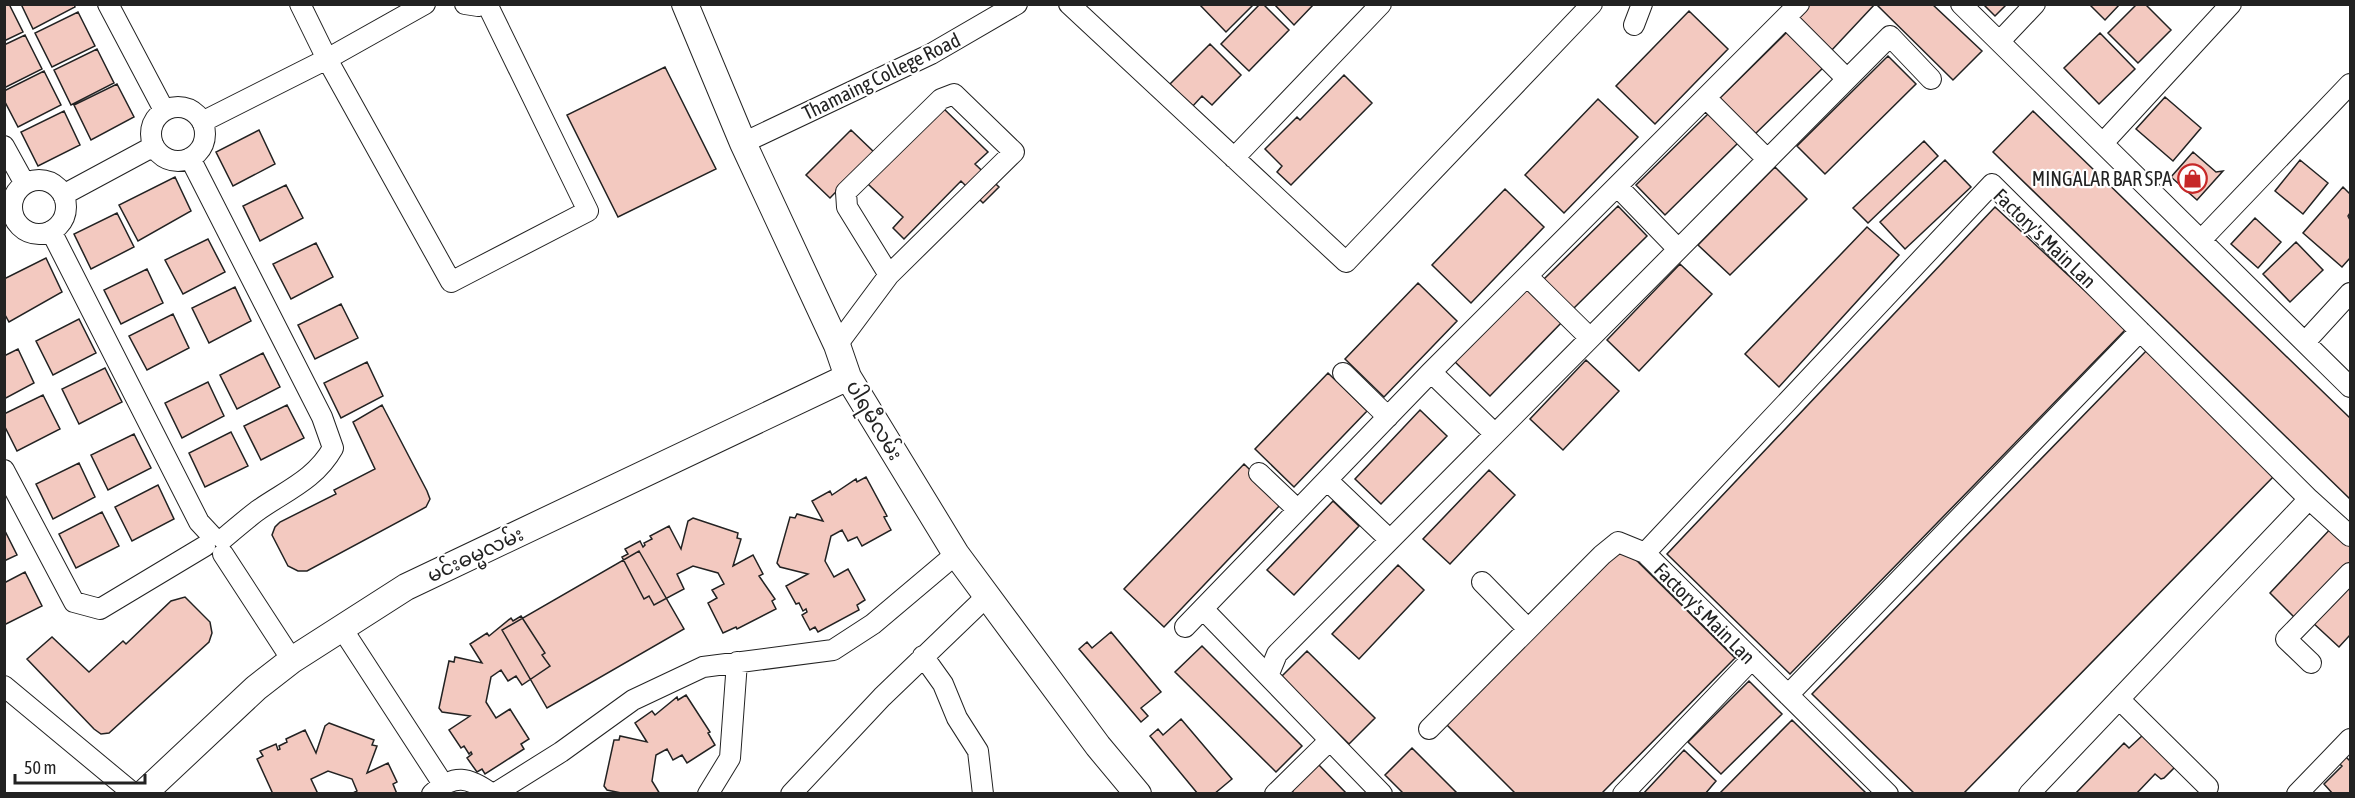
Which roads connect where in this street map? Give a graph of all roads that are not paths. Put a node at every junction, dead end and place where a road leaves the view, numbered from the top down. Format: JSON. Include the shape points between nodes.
{"nodes":[{"id":1,"x":108,"y":4,"type":"edge"},
{"id":2,"x":300,"y":4,"type":"edge"},
{"id":3,"x":425,"y":4,"type":"edge"},
{"id":4,"x":465,"y":4,"type":"edge"},
{"id":5,"x":485,"y":4,"type":"edge"},
{"id":6,"x":685,"y":4,"type":"edge"},
{"id":7,"x":1017,"y":4,"type":"edge"},
{"id":8,"x":1070,"y":4,"type":"edge"},
{"id":9,"x":1380,"y":4,"type":"edge"},
{"id":10,"x":1592,"y":4,"type":"edge"},
{"id":11,"x":1642,"y":4,"type":"edge"},
{"id":12,"x":1961,"y":4,"type":"edge"},
{"id":13,"x":2035,"y":4,"type":"edge"},
{"id":14,"x":2231,"y":4,"type":"edge"},
{"id":15,"x":1793,"y":11,"type":"edge"},
{"id":16,"x":1635,"y":25,"type":"dead end"},
{"id":17,"x":2000,"y":41,"type":"junction"},
{"id":18,"x":327,"y":59,"type":"junction"},
{"id":19,"x":1847,"y":79,"type":"junction"},
{"id":20,"x":1931,"y":79,"type":"dead end"},
{"id":21,"x":2350,"y":84,"type":"edge"},
{"id":22,"x":1706,"y":98,"type":"junction"},
{"id":23,"x":164,"y":110,"type":"junction"},
{"id":24,"x":202,"y":122,"type":"junction"},
{"id":25,"x":743,"y":143,"type":"junction"},
{"id":26,"x":2103,"y":143,"type":"junction"},
{"id":27,"x":4,"y":146,"type":"edge"},
{"id":28,"x":153,"y":146,"type":"junction"},
{"id":29,"x":190,"y":158,"type":"junction"},
{"id":30,"x":1234,"y":158,"type":"junction"},
{"id":31,"x":1767,"y":159,"type":"junction"},
{"id":32,"x":25,"y":184,"type":"junction"},
{"id":33,"x":1617,"y":186,"type":"junction"},
{"id":34,"x":63,"y":195,"type":"junction"},
{"id":35,"x":9,"y":222,"type":"edge"},
{"id":36,"x":51,"y":231,"type":"junction"},
{"id":37,"x":2202,"y":239,"type":"junction"},
{"id":38,"x":1678,"y":249,"type":"junction"},
{"id":39,"x":889,"y":275,"type":"junction"},
{"id":40,"x":1527,"y":276,"type":"junction"},
{"id":41,"x":2350,"y":293,"type":"edge"},
{"id":42,"x":2140,"y":332,"type":"junction"},
{"id":43,"x":1590,"y":338,"type":"junction"},
{"id":44,"x":2306,"y":341,"type":"junction"},
{"id":45,"x":837,"y":345,"type":"junction"},
{"id":46,"x":1431,"y":372,"type":"junction"},
{"id":47,"x":1342,"y":373,"type":"dead end"},
{"id":48,"x":848,"y":377,"type":"junction"},
{"id":49,"x":2350,"y":387,"type":"edge"},
{"id":50,"x":1388,"y":417,"type":"junction"},
{"id":51,"x":1495,"y":434,"type":"junction"},
{"id":52,"x":4,"y":470,"type":"edge"},
{"id":53,"x":1259,"y":473,"type":"dead end"},
{"id":54,"x":1327,"y":480,"type":"junction"},
{"id":55,"x":2309,"y":499,"type":"junction"},
{"id":56,"x":1298,"y":510,"type":"junction"},
{"id":57,"x":2350,"y":536,"type":"edge"},
{"id":58,"x":1390,"y":540,"type":"junction"},
{"id":59,"x":216,"y":544,"type":"junction"},
{"id":60,"x":1645,"y":553,"type":"junction"},
{"id":61,"x":956,"y":554,"type":"junction"},
{"id":62,"x":2350,"y":573,"type":"edge"},
{"id":63,"x":1482,"y":582,"type":"dead end"},
{"id":64,"x":986,"y":597,"type":"junction"},
{"id":65,"x":1203,"y":609,"type":"junction"},
{"id":66,"x":341,"y":627,"type":"junction"},
{"id":67,"x":1185,"y":627,"type":"dead end"},
{"id":68,"x":1528,"y":629,"type":"junction"},
{"id":69,"x":923,"y":657,"type":"junction"},
{"id":70,"x":292,"y":660,"type":"junction"},
{"id":71,"x":1752,"y":660,"type":"junction"},
{"id":72,"x":737,"y":662,"type":"junction"},
{"id":73,"x":2311,"y":663,"type":"dead end"},
{"id":74,"x":1268,"y":676,"type":"junction"},
{"id":75,"x":4,"y":686,"type":"edge"},
{"id":76,"x":1788,"y":695,"type":"junction"},
{"id":77,"x":2119,"y":699,"type":"junction"},
{"id":78,"x":1428,"y":729,"type":"dead end"},
{"id":79,"x":1329,"y":741,"type":"junction"},
{"id":80,"x":2349,"y":744,"type":"edge"},
{"id":81,"x":2208,"y":787,"type":"dead end"},
{"id":82,"x":437,"y":789,"type":"edge"},
{"id":83,"x":1629,"y":791,"type":"edge"},
{"id":84,"x":134,"y":794,"type":"edge"},
{"id":85,"x":143,"y":794,"type":"edge"},
{"id":86,"x":493,"y":794,"type":"edge"},
{"id":87,"x":708,"y":794,"type":"edge"},
{"id":88,"x":791,"y":794,"type":"edge"},
{"id":89,"x":983,"y":794,"type":"edge"},
{"id":90,"x":1138,"y":794,"type":"edge"},
{"id":91,"x":1275,"y":794,"type":"edge"},
{"id":92,"x":1382,"y":794,"type":"edge"},
{"id":93,"x":1888,"y":794,"type":"edge"},
{"id":94,"x":2029,"y":794,"type":"edge"},
{"id":95,"x":2297,"y":794,"type":"edge"}],
"edges":[{"from":1,"to":23,"type":"street"},
{"from":2,"to":18,"type":"street"},
{"from":3,"to":18,"type":"street"},
{"from":4,"to":5,"type":"street"},
{"from":5,"to":18,"type":"street","via":[[588,211],[451,282]]},
{"from":6,"to":25,"type":"main road","name":"ပါရမီလမ်း"},
{"from":7,"to":25,"type":"street","name":"Thamaing College Road","via":[[931,54]]},
{"from":8,"to":30,"type":"street"},
{"from":9,"to":30,"type":"street"},
{"from":10,"to":30,"type":"street","via":[[1346,262]]},
{"from":11,"to":16,"type":"street"},
{"from":12,"to":17,"type":"street"},
{"from":13,"to":17,"type":"street"},
{"from":14,"to":26,"type":"street"},
{"from":15,"to":19,"type":"street"},
{"from":15,"to":22,"type":"street"},
{"from":17,"to":26,"type":"street"},
{"from":18,"to":24,"type":"street"},
{"from":19,"to":20,"type":"street","via":[[1890,36]]},
{"from":19,"to":31,"type":"street"},
{"from":21,"to":37,"type":"street"},
{"from":22,"to":31,"type":"street"},
{"from":22,"to":33,"type":"street"},
{"from":23,"to":24,"type":"street","via":[[184,107]]},
{"from":23,"to":28,"type":"street","via":[[151,129]]},
{"from":24,"to":29,"type":"street","via":[[203,145]]},
{"from":25,"to":45,"type":"main road","name":"ပါရမီလမ်း"},
{"from":26,"to":37,"type":"street"},
{"from":27,"to":32,"type":"street"},
{"from":28,"to":29,"type":"street","via":[[165,158]]},
{"from":28,"to":34,"type":"street"},
{"from":29,"to":59,"type":"street","via":[[322,417],[333,448],[324,464],[311,475]]},
{"from":31,"to":38,"type":"street"},
{"from":32,"to":34,"type":"street","via":[[45,180]]},
{"from":32,"to":35,"type":"street","via":[[15,194]]},
{"from":33,"to":38,"type":"street"},
{"from":33,"to":40,"type":"street"},
{"from":34,"to":36,"type":"street","via":[[64,218]]},
{"from":35,"to":36,"type":"street","via":[[35,234]]},
{"from":36,"to":59,"type":"street","via":[[199,522]]},
{"from":37,"to":44,"type":"street"},
{"from":38,"to":43,"type":"street"},
{"from":39,"to":39,"type":"street","via":[[1014,152],[954,94],[941,99],[846,192],[847,207]]},
{"from":39,"to":45,"type":"street"},
{"from":40,"to":43,"type":"street"},
{"from":40,"to":46,"type":"street"},
{"from":41,"to":44,"type":"street"},
{"from":42,"to":55,"type":"street","name":"Factory's Main Lan"},
{"from":42,"to":60,"type":"street","name":"Factory's Main Lan","via":[[1992,184]]},
{"from":42,"to":76,"type":"street"},
{"from":43,"to":51,"type":"street"},
{"from":44,"to":49,"type":"street"},
{"from":45,"to":48,"type":"main road","name":"ပါရမီလမ်း"},
{"from":46,"to":50,"type":"street"},
{"from":46,"to":51,"type":"street"},
{"from":47,"to":50,"type":"street"},
{"from":48,"to":61,"type":"main road","name":"ပါရမီလမ်း"},
{"from":48,"to":66,"type":"main road","name":"မင်းဓမ္မလမ်း","via":[[406,587]]},
{"from":50,"to":54,"type":"street"},
{"from":51,"to":58,"type":"street"},
{"from":52,"to":59,"type":"street","via":[[74,602],[100,609]]},
{"from":53,"to":56,"type":"street"},
{"from":54,"to":56,"type":"street"},
{"from":54,"to":58,"type":"street"},
{"from":55,"to":57,"type":"street","name":"Factory's Main Lan"},
{"from":55,"to":77,"type":"street"},
{"from":56,"to":65,"type":"street"},
{"from":58,"to":74,"type":"street","via":[[1277,654]]},
{"from":59,"to":70,"type":"street"},
{"from":60,"to":68,"type":"street","via":[[1618,542]]},
{"from":60,"to":71,"type":"street","name":"Factory's Main Lan"},
{"from":61,"to":64,"type":"main road","name":"ပါရမီလမ်း"},
{"from":61,"to":72,"type":"street","via":[[873,624],[832,650]]},
{"from":62,"to":73,"type":"street","via":[[2286,639]]},
{"from":63,"to":68,"type":"street"},
{"from":64,"to":69,"type":"street"},
{"from":64,"to":90,"type":"main road","name":"ပါရမီလမ်း"},
{"from":65,"to":67,"type":"street"},
{"from":65,"to":74,"type":"street"},
{"from":66,"to":70,"type":"main road","name":"မင်းဓမ္မလမ်း"},
{"from":66,"to":82,"type":"street"},
{"from":68,"to":78,"type":"street"},
{"from":69,"to":88,"type":"street"},
{"from":69,"to":89,"type":"street","via":[[943,684],[957,718],[978,751]]},
{"from":70,"to":85,"type":"main road","name":"မင်းဓမ္မလမ်း","via":[[256,688]]},
{"from":71,"to":76,"type":"street","name":"Factory's Main Lan"},
{"from":71,"to":83,"type":"street"},
{"from":72,"to":86,"type":"street","via":[[703,667],[633,700],[561,752]]},
{"from":72,"to":87,"type":"street","via":[[730,758]]},
{"from":74,"to":79,"type":"street"},
{"from":75,"to":84,"type":"street"},
{"from":76,"to":93,"type":"street","name":"Factory's Main Lan"},
{"from":77,"to":81,"type":"street"},
{"from":77,"to":94,"type":"street"},
{"from":79,"to":91,"type":"street"},
{"from":79,"to":92,"type":"street"},
{"from":80,"to":95,"type":"street"},
{"from":82,"to":86,"type":"street","via":[[459,779],[478,783]]}]}
